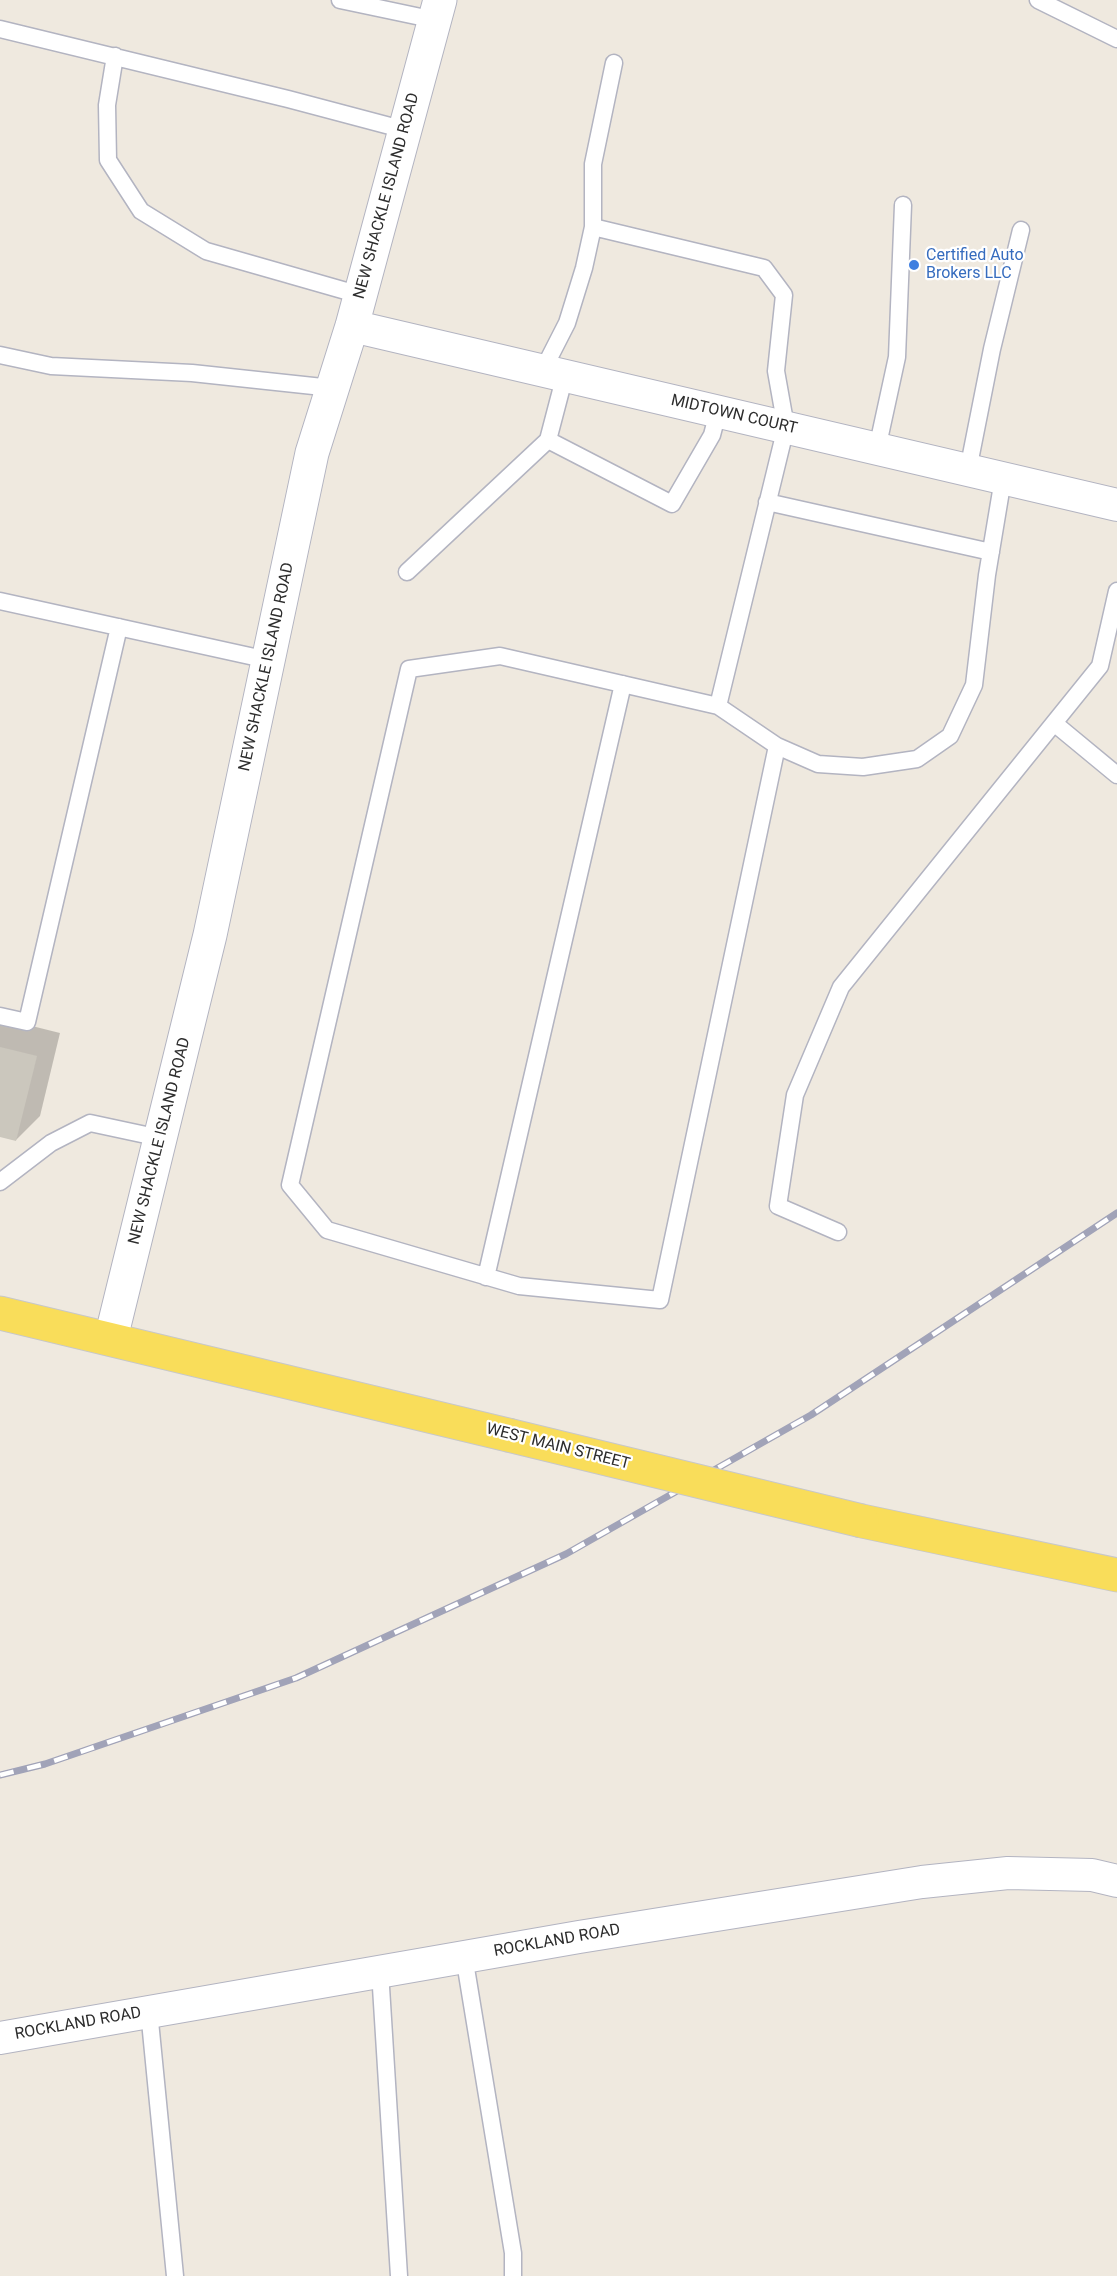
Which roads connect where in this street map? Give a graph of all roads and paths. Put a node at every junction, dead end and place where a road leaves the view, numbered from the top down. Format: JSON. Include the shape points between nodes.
{"nodes":[{"id":1,"x":340,"y":0,"type":"edge"},
{"id":2,"x":1038,"y":0,"type":"edge"},
{"id":3,"x":437,"y":10,"type":"edge"},
{"id":4,"x":0,"y":29,"type":"edge"},
{"id":5,"x":1117,"y":39,"type":"edge"},
{"id":6,"x":115,"y":56,"type":"junction"},
{"id":7,"x":614,"y":63,"type":"dead end"},
{"id":8,"x":405,"y":130,"type":"junction"},
{"id":9,"x":903,"y":205,"type":"dead end"},
{"id":10,"x":593,"y":227,"type":"junction"},
{"id":11,"x":1021,"y":230,"type":"dead end"},
{"id":12,"x":356,"y":310,"type":"junction"},
{"id":13,"x":0,"y":355,"type":"edge"},
{"id":14,"x":554,"y":373,"type":"junction"},
{"id":15,"x":332,"y":388,"type":"junction"},
{"id":16,"x":718,"y":412,"type":"junction"},
{"id":17,"x":786,"y":428,"type":"junction"},
{"id":18,"x":548,"y":440,"type":"junction"},
{"id":19,"x":877,"y":449,"type":"junction"},
{"id":20,"x":968,"y":470,"type":"junction"},
{"id":21,"x":1003,"y":479,"type":"junction"},
{"id":22,"x":767,"y":502,"type":"junction"},
{"id":23,"x":1117,"y":505,"type":"edge"},
{"id":24,"x":991,"y":552,"type":"junction"},
{"id":25,"x":407,"y":572,"type":"dead end"},
{"id":26,"x":1117,"y":591,"type":"edge"},
{"id":27,"x":0,"y":601,"type":"edge"},
{"id":28,"x":119,"y":627,"type":"junction"},
{"id":29,"x":268,"y":660,"type":"junction"},
{"id":30,"x":623,"y":684,"type":"junction"},
{"id":31,"x":718,"y":706,"type":"junction"},
{"id":32,"x":1054,"y":723,"type":"junction"},
{"id":33,"x":777,"y":746,"type":"junction"},
{"id":34,"x":1116,"y":770,"type":"edge"},
{"id":35,"x":0,"y":1016,"type":"edge"},
{"id":36,"x":160,"y":1138,"type":"junction"},
{"id":37,"x":0,"y":1182,"type":"edge"},
{"id":38,"x":838,"y":1232,"type":"dead end"},
{"id":39,"x":486,"y":1277,"type":"junction"},
{"id":40,"x":0,"y":1312,"type":"edge"},
{"id":41,"x":111,"y":1338,"type":"junction"},
{"id":42,"x":1117,"y":1575,"type":"edge"},
{"id":43,"x":1117,"y":1881,"type":"edge"},
{"id":44,"x":464,"y":1956,"type":"junction"},
{"id":45,"x":380,"y":1971,"type":"junction"},
{"id":46,"x":149,"y":2011,"type":"junction"},
{"id":47,"x":0,"y":2038,"type":"edge"},
{"id":48,"x":175,"y":2276,"type":"edge"},
{"id":49,"x":399,"y":2276,"type":"edge"},
{"id":50,"x":513,"y":2276,"type":"edge"}],
"edges":[{"from":1,"to":3,"type":"lane"},
{"from":2,"to":5,"type":"lane"},
{"from":3,"to":8,"type":"main road","name":"NEW SHACKLE ISLAND ROAD"},
{"from":4,"to":6,"type":"lane"},
{"from":6,"to":8,"type":"lane"},
{"from":6,"to":12,"type":"lane","via":[[107,105],[108,160],[141,211],[206,251]]},
{"from":7,"to":10,"type":"lane","via":[[593,164]]},
{"from":8,"to":12,"type":"main road","name":"NEW SHACKLE ISLAND ROAD"},
{"from":9,"to":19,"type":"lane","via":[[897,357]]},
{"from":10,"to":14,"type":"lane"},
{"from":10,"to":17,"type":"lane","via":[[764,268],[784,295],[776,371]]},
{"from":11,"to":20,"type":"lane"},
{"from":12,"to":14,"type":"street","name":"MIDTOWN COURT"},
{"from":12,"to":15,"type":"main road","name":"NEW SHACKLE ISLAND ROAD"},
{"from":13,"to":15,"type":"lane","via":[[51,366],[192,373]]},
{"from":14,"to":16,"type":"street","name":"MIDTOWN COURT"},
{"from":14,"to":18,"type":"lane"},
{"from":15,"to":29,"type":"main road","name":"NEW SHACKLE ISLAND ROAD","via":[[312,453]]},
{"from":16,"to":17,"type":"street","name":"MIDTOWN COURT"},
{"from":16,"to":18,"type":"lane","via":[[712,435],[672,504]]},
{"from":17,"to":19,"type":"street","name":"MIDTOWN COURT"},
{"from":17,"to":22,"type":"lane"},
{"from":18,"to":25,"type":"lane"},
{"from":19,"to":20,"type":"street","name":"MIDTOWN COURT"},
{"from":20,"to":21,"type":"street","name":"MIDTOWN COURT"},
{"from":21,"to":23,"type":"street","name":"MIDTOWN COURT"},
{"from":21,"to":24,"type":"lane"},
{"from":22,"to":24,"type":"lane"},
{"from":22,"to":31,"type":"lane"},
{"from":24,"to":33,"type":"lane","via":[[974,685],[951,736],[916,759],[863,767],[818,764]]},
{"from":26,"to":32,"type":"lane","via":[[1100,666]]},
{"from":27,"to":28,"type":"lane"},
{"from":28,"to":29,"type":"lane"},
{"from":28,"to":35,"type":"lane","via":[[27,1022]]},
{"from":29,"to":36,"type":"main road","name":"NEW SHACKLE ISLAND ROAD","via":[[210,935]]},
{"from":30,"to":31,"type":"lane"},
{"from":30,"to":39,"type":"lane"},
{"from":30,"to":39,"type":"lane","via":[[500,656],[409,669],[398,715],[290,1185],[327,1230]]},
{"from":31,"to":33,"type":"lane"},
{"from":32,"to":34,"type":"lane"},
{"from":32,"to":38,"type":"lane","via":[[841,987],[795,1095],[778,1206]]},
{"from":33,"to":39,"type":"lane","via":[[660,1300],[519,1286]]},
{"from":36,"to":37,"type":"lane","via":[[90,1123],[51,1143]]},
{"from":36,"to":41,"type":"main road","name":"NEW SHACKLE ISLAND ROAD"},
{"from":40,"to":41,"type":"main road","name":"WEST MAIN STREET"},
{"from":41,"to":42,"type":"main road","name":"WEST MAIN STREET","bridge":true,"via":[[862,1521]]},
{"from":43,"to":44,"type":"street","name":"ROCKLAND ROAD","via":[[1092,1875],[1008,1873],[922,1882]]},
{"from":44,"to":45,"type":"street","name":"ROCKLAND ROAD"},
{"from":44,"to":50,"type":"lane","via":[[513,2253]]},
{"from":45,"to":46,"type":"street","name":"ROCKLAND ROAD"},
{"from":45,"to":49,"type":"lane"},
{"from":46,"to":47,"type":"street","name":"ROCKLAND ROAD"},
{"from":46,"to":48,"type":"lane"}]}
